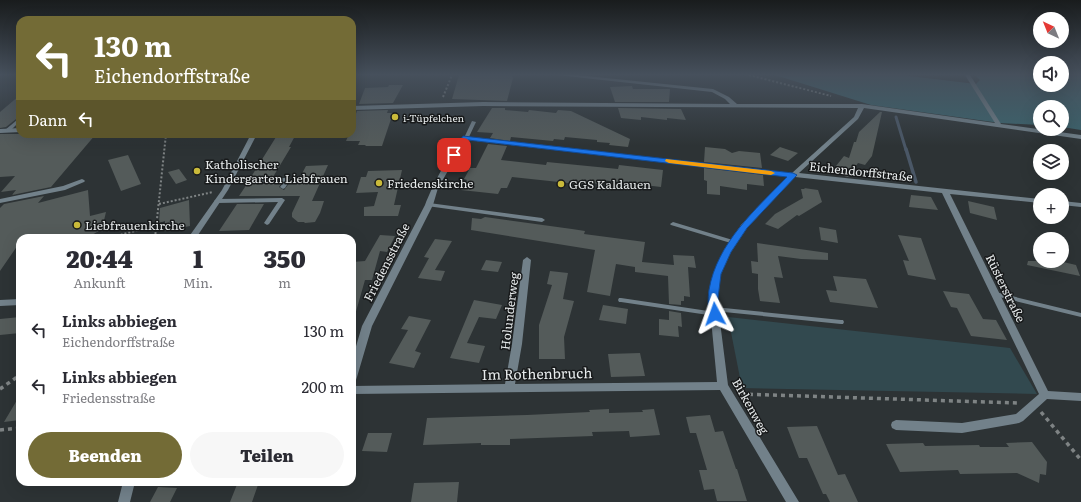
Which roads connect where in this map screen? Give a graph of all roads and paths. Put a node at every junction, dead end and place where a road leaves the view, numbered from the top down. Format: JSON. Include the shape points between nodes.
{"nodes":[{"id":1,"x":442,"y":98,"type":"edge"},
{"id":2,"x":727,"y":98,"type":"edge"},
{"id":3,"x":982,"y":98,"type":"edge"},
{"id":4,"x":441,"y":102,"type":"dead end"},
{"id":5,"x":735,"y":105,"type":"junction"},
{"id":6,"x":862,"y":106,"type":"junction"},
{"id":7,"x":356,"y":108,"type":"edge"},
{"id":8,"x":16,"y":120,"type":"edge"},
{"id":9,"x":474,"y":122,"type":"dead end"},
{"id":10,"x":999,"y":125,"type":"junction"},
{"id":11,"x":16,"y":130,"type":"edge"},
{"id":12,"x":3,"y":131,"type":"edge"},
{"id":13,"x":166,"y":138,"type":"edge"},
{"id":14,"x":252,"y":138,"type":"edge"},
{"id":15,"x":466,"y":138,"type":"junction"},
{"id":16,"x":1081,"y":138,"type":"edge"},
{"id":17,"x":793,"y":175,"type":"junction"},
{"id":18,"x":82,"y":181,"type":"dead end"},
{"id":19,"x":229,"y":182,"type":"junction"},
{"id":20,"x":283,"y":187,"type":"dead end"},
{"id":21,"x":225,"y":190,"type":"junction"},
{"id":22,"x":945,"y":191,"type":"junction"},
{"id":23,"x":0,"y":200,"type":"edge"},
{"id":24,"x":1033,"y":200,"type":"edge"},
{"id":25,"x":217,"y":201,"type":"junction"},
{"id":26,"x":159,"y":204,"type":"junction"},
{"id":27,"x":1069,"y":204,"type":"edge"},
{"id":28,"x":429,"y":205,"type":"junction"},
{"id":29,"x":1081,"y":205,"type":"edge"},
{"id":30,"x":542,"y":220,"type":"dead end"},
{"id":31,"x":267,"y":223,"type":"dead end"},
{"id":32,"x":673,"y":224,"type":"dead end"},
{"id":33,"x":157,"y":226,"type":"junction"},
{"id":34,"x":125,"y":234,"type":"edge"},
{"id":35,"x":156,"y":234,"type":"edge"},
{"id":36,"x":195,"y":234,"type":"edge"},
{"id":37,"x":734,"y":242,"type":"junction"},
{"id":38,"x":528,"y":260,"type":"dead end"},
{"id":39,"x":995,"y":294,"type":"junction"},
{"id":40,"x":621,"y":300,"type":"dead end"},
{"id":41,"x":16,"y":302,"type":"edge"},
{"id":42,"x":0,"y":304,"type":"edge"},
{"id":43,"x":715,"y":311,"type":"junction"},
{"id":44,"x":1081,"y":315,"type":"edge"},
{"id":45,"x":841,"y":322,"type":"dead end"},
{"id":46,"x":356,"y":363,"type":"edge"},
{"id":47,"x":16,"y":378,"type":"edge"},
{"id":48,"x":509,"y":388,"type":"junction"},
{"id":49,"x":0,"y":389,"type":"edge"},
{"id":50,"x":356,"y":390,"type":"edge"},
{"id":51,"x":726,"y":390,"type":"junction"},
{"id":52,"x":1044,"y":395,"type":"junction"},
{"id":53,"x":1081,"y":397,"type":"edge"},
{"id":54,"x":1034,"y":404,"type":"junction"},
{"id":55,"x":896,"y":425,"type":"dead end"},
{"id":56,"x":16,"y":428,"type":"edge"},
{"id":57,"x":0,"y":430,"type":"edge"},
{"id":58,"x":1081,"y":460,"type":"edge"},
{"id":59,"x":128,"y":486,"type":"edge"},
{"id":60,"x":124,"y":502,"type":"edge"},
{"id":61,"x":793,"y":502,"type":"edge"}],
"edges":[{"from":1,"to":4,"type":"path"},
{"from":2,"to":5,"type":"street"},
{"from":3,"to":10,"type":"street"},
{"from":5,"to":6,"type":"street"},
{"from":5,"to":7,"type":"street","via":[[483,104]]},
{"from":6,"to":10,"type":"street"},
{"from":6,"to":17,"type":"street","name":"Birkenweg","via":[[856,118]]},
{"from":8,"to":12,"type":"lane"},
{"from":9,"to":15,"type":"lane"},
{"from":10,"to":16,"type":"street"},
{"from":11,"to":12,"type":"street"},
{"from":13,"to":26,"type":"path"},
{"from":14,"to":19,"type":"street"},
{"from":15,"to":17,"type":"street","name":"Eichendorffstraße"},
{"from":15,"to":28,"type":"street","name":"Friedensstraße","via":[[435,188]]},
{"from":17,"to":22,"type":"street","name":"Eichendorffstraße"},
{"from":17,"to":37,"type":"street","name":"Birkenweg","via":[[744,227]]},
{"from":18,"to":23,"type":"street","via":[[65,188]]},
{"from":19,"to":20,"type":"lane","via":[[287,180]]},
{"from":19,"to":21,"type":"street"},
{"from":21,"to":25,"type":"street"},
{"from":21,"to":26,"type":"path"},
{"from":22,"to":24,"type":"street","name":"Eichendorffstraße"},
{"from":22,"to":39,"type":"street","name":"Rüsterstraße"},
{"from":25,"to":31,"type":"lane","via":[[282,200]]},
{"from":25,"to":36,"type":"street"},
{"from":26,"to":33,"type":"path"},
{"from":27,"to":29,"type":"street"},
{"from":28,"to":30,"type":"lane"},
{"from":28,"to":46,"type":"street","name":"Friedensstraße","via":[[367,326]]},
{"from":32,"to":37,"type":"lane"},
{"from":33,"to":34,"type":"path"},
{"from":33,"to":35,"type":"path"},
{"from":37,"to":43,"type":"street","name":"Birkenweg","via":[[717,274],[713,298]]},
{"from":38,"to":48,"type":"street","name":"Holunderweg"},
{"from":39,"to":44,"type":"lane"},
{"from":39,"to":52,"type":"street","name":"Rüsterstraße"},
{"from":40,"to":43,"type":"lane"},
{"from":41,"to":42,"type":"street"},
{"from":43,"to":45,"type":"lane"},
{"from":43,"to":51,"type":"street","name":"Birkenweg"},
{"from":47,"to":49,"type":"path"},
{"from":48,"to":50,"type":"street","name":"Im Rothenbruch"},
{"from":48,"to":51,"type":"street","name":"Im Rothenbruch"},
{"from":51,"to":54,"type":"path"},
{"from":51,"to":61,"type":"street","name":"Birkenweg"},
{"from":52,"to":53,"type":"street"},
{"from":52,"to":54,"type":"street"},
{"from":54,"to":55,"type":"street","via":[[1019,418],[962,428]]},
{"from":54,"to":58,"type":"path"},
{"from":56,"to":57,"type":"path"},
{"from":59,"to":60,"type":"street"}]}
